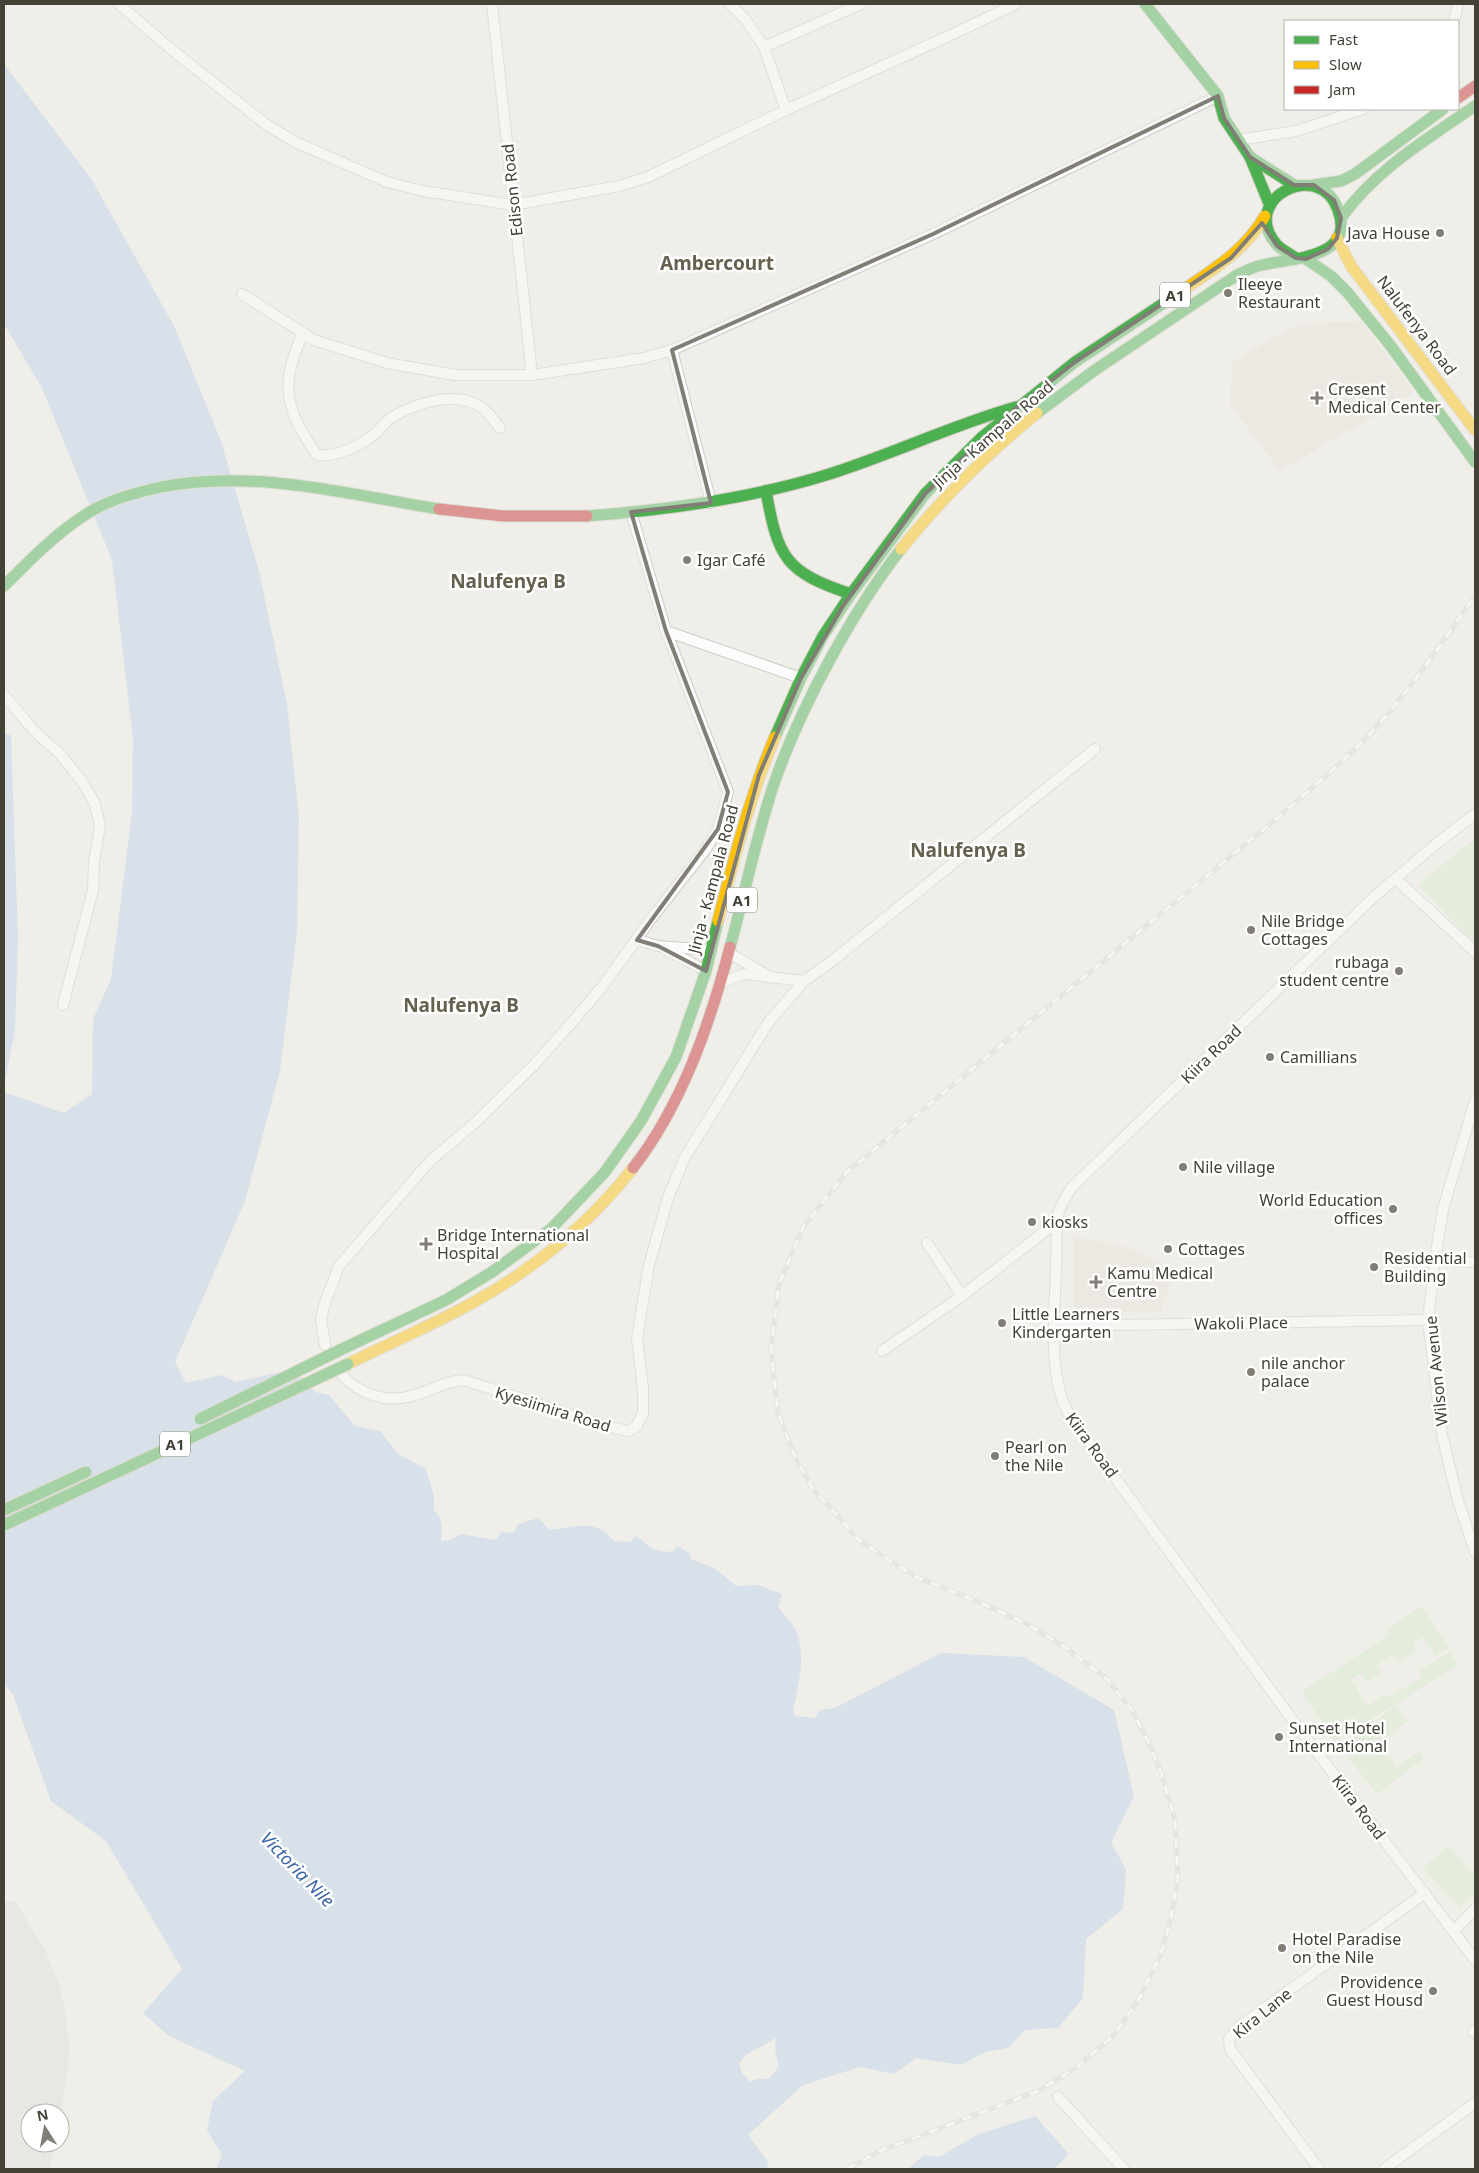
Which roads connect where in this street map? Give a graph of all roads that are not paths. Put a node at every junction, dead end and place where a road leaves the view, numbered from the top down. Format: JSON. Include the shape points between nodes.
{"nodes":[{"id":1,"x":119,"y":4,"type":"edge"},
{"id":2,"x":492,"y":4,"type":"edge"},
{"id":3,"x":730,"y":4,"type":"edge"},
{"id":4,"x":861,"y":4,"type":"edge"},
{"id":5,"x":1013,"y":4,"type":"edge"},
{"id":6,"x":1145,"y":4,"type":"edge"},
{"id":7,"x":1458,"y":4,"type":"edge"},
{"id":8,"x":1454,"y":20,"type":"edge"},
{"id":9,"x":764,"y":47,"type":"junction"},
{"id":10,"x":1475,"y":86,"type":"edge"},
{"id":11,"x":1218,"y":96,"type":"junction"},
{"id":12,"x":1459,"y":97,"type":"edge"},
{"id":13,"x":1475,"y":106,"type":"edge"},
{"id":14,"x":786,"y":110,"type":"junction"},
{"id":15,"x":1360,"y":110,"type":"edge"},
{"id":16,"x":1442,"y":110,"type":"edge"},
{"id":17,"x":1238,"y":140,"type":"junction"},
{"id":18,"x":1250,"y":157,"type":"junction"},
{"id":19,"x":1294,"y":185,"type":"junction"},
{"id":20,"x":1314,"y":185,"type":"junction"},
{"id":21,"x":513,"y":205,"type":"junction"},
{"id":22,"x":1267,"y":211,"type":"junction"},
{"id":23,"x":1341,"y":218,"type":"junction"},
{"id":24,"x":1338,"y":238,"type":"junction"},
{"id":25,"x":1301,"y":258,"type":"junction"},
{"id":26,"x":242,"y":294,"type":"dead end"},
{"id":27,"x":303,"y":333,"type":"junction"},
{"id":28,"x":672,"y":350,"type":"junction"},
{"id":29,"x":532,"y":375,"type":"junction"},
{"id":30,"x":1017,"y":407,"type":"junction"},
{"id":31,"x":500,"y":428,"type":"dead end"},
{"id":32,"x":1475,"y":430,"type":"edge"},
{"id":33,"x":1475,"y":462,"type":"edge"},
{"id":34,"x":766,"y":491,"type":"junction"},
{"id":35,"x":711,"y":503,"type":"junction"},
{"id":36,"x":631,"y":512,"type":"junction"},
{"id":37,"x":4,"y":586,"type":"edge"},
{"id":38,"x":850,"y":594,"type":"junction"},
{"id":39,"x":666,"y":631,"type":"junction"},
{"id":40,"x":801,"y":678,"type":"junction"},
{"id":41,"x":4,"y":695,"type":"edge"},
{"id":42,"x":1095,"y":749,"type":"dead end"},
{"id":43,"x":1475,"y":814,"type":"edge"},
{"id":44,"x":1396,"y":879,"type":"junction"},
{"id":45,"x":637,"y":940,"type":"junction"},
{"id":46,"x":658,"y":946,"type":"junction"},
{"id":47,"x":710,"y":950,"type":"junction"},
{"id":48,"x":1475,"y":952,"type":"edge"},
{"id":49,"x":729,"y":953,"type":"junction"},
{"id":50,"x":706,"y":971,"type":"junction"},
{"id":51,"x":773,"y":978,"type":"junction"},
{"id":52,"x":804,"y":981,"type":"junction"},
{"id":53,"x":721,"y":983,"type":"junction"},
{"id":54,"x":63,"y":1005,"type":"dead end"},
{"id":55,"x":1474,"y":1107,"type":"edge"},
{"id":56,"x":1058,"y":1222,"type":"junction"},
{"id":57,"x":927,"y":1243,"type":"dead end"},
{"id":58,"x":1435,"y":1260,"type":"junction"},
{"id":59,"x":1475,"y":1262,"type":"edge"},
{"id":60,"x":962,"y":1296,"type":"junction"},
{"id":61,"x":1428,"y":1320,"type":"junction"},
{"id":62,"x":1055,"y":1326,"type":"junction"},
{"id":63,"x":325,"y":1345,"type":"dead end"},
{"id":64,"x":882,"y":1351,"type":"dead end"},
{"id":65,"x":340,"y":1374,"type":"dead end"},
{"id":66,"x":191,"y":1423,"type":"dead end"},
{"id":67,"x":93,"y":1469,"type":"dead end"},
{"id":68,"x":4,"y":1510,"type":"edge"},
{"id":69,"x":4,"y":1525,"type":"edge"},
{"id":70,"x":1475,"y":1552,"type":"edge"},
{"id":71,"x":1425,"y":1893,"type":"junction"},
{"id":72,"x":1475,"y":1909,"type":"edge"},
{"id":73,"x":1454,"y":1931,"type":"junction"},
{"id":74,"x":1475,"y":1960,"type":"edge"},
{"id":75,"x":1058,"y":2098,"type":"dead end"},
{"id":76,"x":1475,"y":2104,"type":"edge"},
{"id":77,"x":1124,"y":2169,"type":"edge"},
{"id":78,"x":1320,"y":2169,"type":"edge"},
{"id":79,"x":1384,"y":2169,"type":"edge"}],
"edges":[{"from":1,"to":21,"type":"street","via":[[253,114],[296,142],[387,182]]},
{"from":2,"to":21,"type":"street","name":"Edison Road"},
{"from":3,"to":9,"type":"street","via":[[746,20]]},
{"from":4,"to":9,"type":"street"},
{"from":5,"to":14,"type":"street"},
{"from":6,"to":11,"type":"main road"},
{"from":7,"to":8,"type":"street"},
{"from":9,"to":14,"type":"street"},
{"from":10,"to":12,"type":"main road"},
{"from":11,"to":17,"type":"main road","via":[[1224,118]]},
{"from":11,"to":28,"type":"street","via":[[933,234]]},
{"from":13,"to":23,"type":"main road","via":[[1374,181],[1351,203]]},
{"from":14,"to":21,"type":"street","via":[[648,177],[620,186]]},
{"from":15,"to":17,"type":"street","via":[[1296,131]]},
{"from":16,"to":20,"type":"main road","via":[[1355,174],[1341,181]]},
{"from":17,"to":18,"type":"main road"},
{"from":18,"to":19,"type":"main road"},
{"from":18,"to":22,"type":"main road"},
{"from":19,"to":20,"type":"main road"},
{"from":19,"to":22,"type":"main road","number":"A1","via":[[1276,197]]},
{"from":20,"to":23,"type":"main road","via":[[1334,200]]},
{"from":21,"to":29,"type":"street","name":"Edison Road"},
{"from":22,"to":25,"type":"main road","via":[[1266,229],[1276,246]]},
{"from":22,"to":30,"type":"main road","name":"Jinja - Kampala Road","number":"A1","via":[[1260,225],[1231,258],[1075,362]]},
{"from":23,"to":24,"type":"main road"},
{"from":24,"to":25,"type":"main road","number":"A1","via":[[1328,249]]},
{"from":24,"to":32,"type":"main road","name":"Nalufenya Road","via":[[1351,266]]},
{"from":25,"to":33,"type":"main road","name":"Nalufenya Road","via":[[1331,276],[1347,292]]},
{"from":25,"to":49,"type":"main road","name":"Jinja - Kampala Road","number":"A1","via":[[1252,268],[1086,376],[1025,423],[937,506],[866,600],[795,732],[774,782]]},
{"from":26,"to":27,"type":"street"},
{"from":27,"to":29,"type":"street","via":[[314,340],[386,363],[455,375]]},
{"from":27,"to":31,"type":"street","via":[[288,376],[288,397],[294,417],[317,455],[347,450],[375,434],[392,417],[439,399],[464,399],[484,410]]},
{"from":28,"to":29,"type":"street","via":[[644,358]]},
{"from":28,"to":35,"type":"street"},
{"from":30,"to":34,"type":"main road","via":[[973,419],[849,467]]},
{"from":30,"to":38,"type":"main road","name":"Jinja - Kampala Road","number":"A1","via":[[925,494]]},
{"from":34,"to":35,"type":"main road"},
{"from":34,"to":38,"type":"main road","via":[[776,542],[783,556],[800,573]]},
{"from":35,"to":36,"type":"main road"},
{"from":36,"to":37,"type":"main road","via":[[559,518],[460,512],[292,483],[215,479],[182,482],[125,496],[94,510],[37,553]]},
{"from":36,"to":39,"type":"street"},
{"from":38,"to":40,"type":"main road","name":"Jinja - Kampala Road","number":"A1"},
{"from":39,"to":40,"type":"street"},
{"from":39,"to":45,"type":"street","via":[[728,792],[718,830]]},
{"from":40,"to":47,"type":"main road","name":"Jinja - Kampala Road","number":"A1","via":[[759,775]]},
{"from":41,"to":54,"type":"street","via":[[82,781],[94,804],[100,826],[93,890]]},
{"from":42,"to":52,"type":"street"},
{"from":43,"to":44,"type":"street","name":"Kiira Road"},
{"from":44,"to":48,"type":"street"},
{"from":44,"to":56,"type":"street","name":"Kiira Road","via":[[1072,1187],[1063,1201]]},
{"from":45,"to":46,"type":"street"},
{"from":45,"to":63,"type":"street","via":[[602,987],[534,1065],[475,1123],[430,1161],[339,1266],[324,1303]]},
{"from":46,"to":47,"type":"street"},
{"from":46,"to":50,"type":"street"},
{"from":47,"to":50,"type":"main road","name":"Jinja - Kampala Road","number":"A1"},
{"from":49,"to":51,"type":"street"},
{"from":49,"to":53,"type":"main road","name":"Jinja - Kampala Road","number":"A1"},
{"from":50,"to":66,"type":"main road","name":"Jinja - Kampala Road","number":"A1","bridge":true,"via":[[676,1058],[641,1121],[605,1172],[551,1229],[492,1272],[446,1300]]},
{"from":51,"to":52,"type":"street"},
{"from":51,"to":53,"type":"street","via":[[744,974]]},
{"from":52,"to":65,"type":"street","name":"Kyesiimira Road","via":[[768,1023],[684,1159],[668,1198],[649,1265],[637,1338],[643,1413],[636,1427],[628,1431],[577,1418],[464,1380],[449,1382],[417,1395],[379,1398],[350,1384]]},
{"from":53,"to":69,"type":"main road","name":"Jinja - Kampala Road","number":"A1","bridge":true,"via":[[691,1065],[640,1159],[588,1220],[562,1242],[473,1304]]},
{"from":55,"to":58,"type":"street","name":"Wilson Avenue","via":[[1443,1209]]},
{"from":56,"to":60,"type":"street"},
{"from":56,"to":62,"type":"street","name":"Kiira Road"},
{"from":57,"to":60,"type":"street"},
{"from":58,"to":59,"type":"street"},
{"from":58,"to":61,"type":"street","name":"Wilson Avenue"},
{"from":60,"to":64,"type":"street"},
{"from":61,"to":62,"type":"street","name":"Wakoli Place"},
{"from":61,"to":70,"type":"street","name":"Wilson Avenue","via":[[1442,1435]]},
{"from":62,"to":71,"type":"street","name":"Kiira Road","via":[[1058,1387],[1069,1415],[1297,1726]]},
{"from":67,"to":68,"type":"main road","bridge":true},
{"from":71,"to":73,"type":"street","name":"Kiira Road"},
{"from":71,"to":78,"type":"street","name":"Kira Lane","via":[[1241,2025],[1229,2039],[1230,2049]]},
{"from":72,"to":73,"type":"street"},
{"from":73,"to":74,"type":"street","name":"Kiira Road"},
{"from":75,"to":77,"type":"street"},
{"from":76,"to":79,"type":"street"}]}
